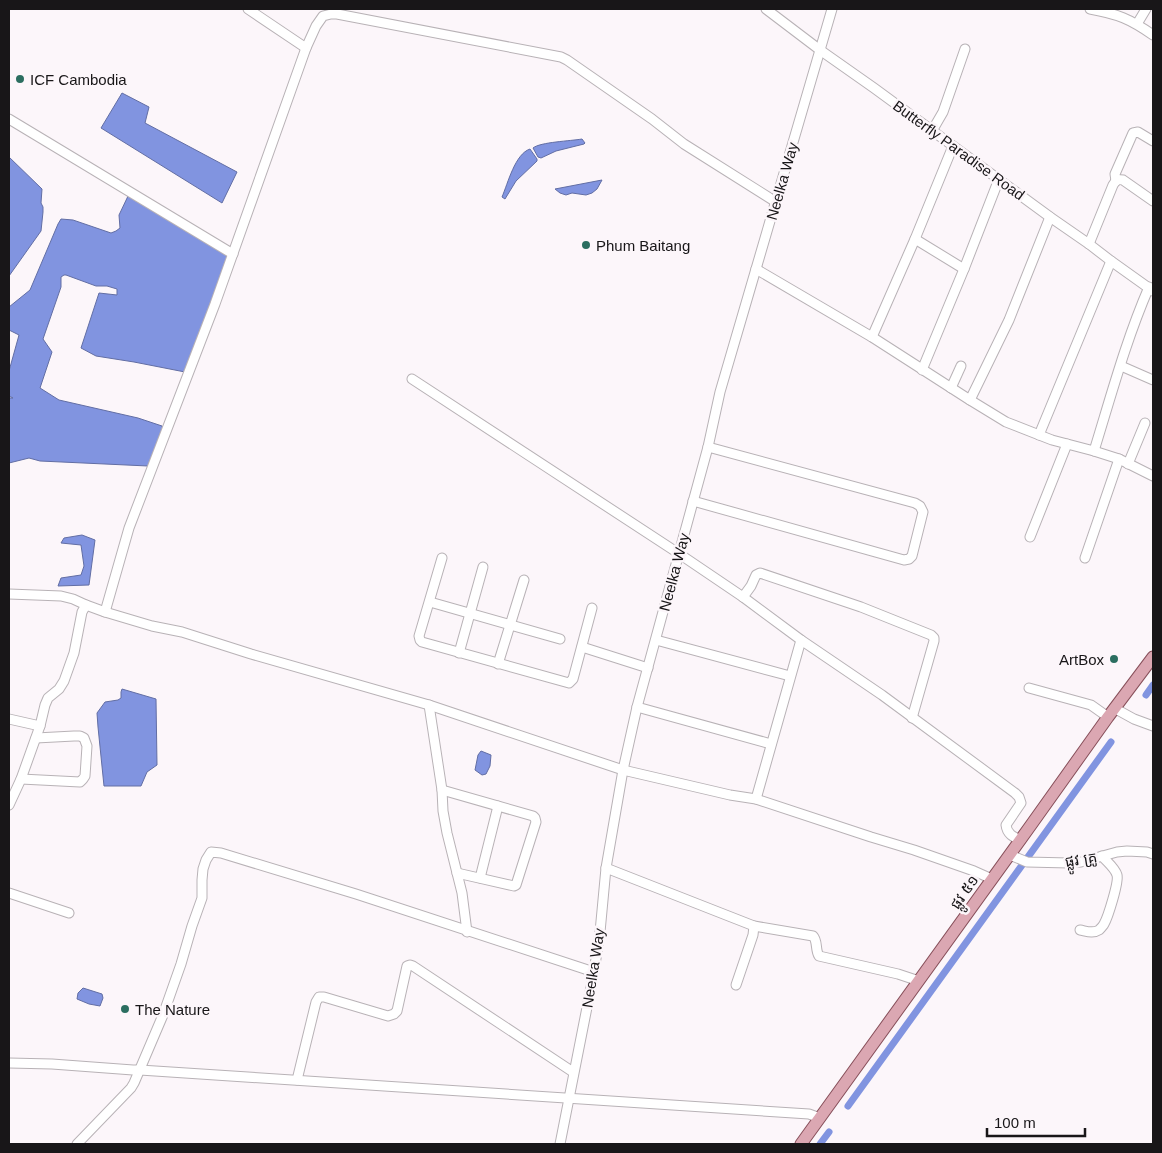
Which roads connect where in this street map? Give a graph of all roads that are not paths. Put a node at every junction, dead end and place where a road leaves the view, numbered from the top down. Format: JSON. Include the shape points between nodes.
{"nodes":[{"id":1,"x":248,"y":9,"type":"edge"},
{"id":2,"x":766,"y":9,"type":"edge"},
{"id":3,"x":832,"y":9,"type":"edge"},
{"id":4,"x":1090,"y":9,"type":"edge"},
{"id":5,"x":1146,"y":9,"type":"edge"},
{"id":6,"x":1103,"y":10,"type":"edge"},
{"id":7,"x":1137,"y":24,"type":"junction"},
{"id":8,"x":1153,"y":35,"type":"edge"},
{"id":9,"x":306,"y":48,"type":"junction"},
{"id":10,"x":965,"y":49,"type":"dead end"},
{"id":11,"x":820,"y":50,"type":"junction"},
{"id":12,"x":9,"y":119,"type":"edge"},
{"id":13,"x":932,"y":131,"type":"junction"},
{"id":14,"x":1153,"y":142,"type":"edge"},
{"id":15,"x":953,"y":146,"type":"junction"},
{"id":16,"x":999,"y":179,"type":"junction"},
{"id":17,"x":1116,"y":181,"type":"junction"},
{"id":18,"x":1153,"y":201,"type":"edge"},
{"id":19,"x":776,"y":202,"type":"junction"},
{"id":20,"x":1050,"y":217,"type":"junction"},
{"id":21,"x":915,"y":239,"type":"junction"},
{"id":22,"x":1089,"y":244,"type":"junction"},
{"id":23,"x":233,"y":254,"type":"junction"},
{"id":24,"x":1111,"y":261,"type":"junction"},
{"id":25,"x":964,"y":269,"type":"junction"},
{"id":26,"x":756,"y":270,"type":"junction"},
{"id":27,"x":1151,"y":289,"type":"edge"},
{"id":28,"x":872,"y":337,"type":"junction"},
{"id":29,"x":962,"y":366,"type":"dead end"},
{"id":30,"x":1121,"y":366,"type":"junction"},
{"id":31,"x":922,"y":370,"type":"junction"},
{"id":32,"x":412,"y":379,"type":"dead end"},
{"id":33,"x":1153,"y":380,"type":"edge"},
{"id":34,"x":951,"y":388,"type":"junction"},
{"id":35,"x":970,"y":400,"type":"junction"},
{"id":36,"x":1144,"y":423,"type":"dead end"},
{"id":37,"x":1039,"y":435,"type":"junction"},
{"id":38,"x":1067,"y":444,"type":"junction"},
{"id":39,"x":708,"y":447,"type":"junction"},
{"id":40,"x":1094,"y":451,"type":"junction"},
{"id":41,"x":1119,"y":460,"type":"junction"},
{"id":42,"x":1128,"y":464,"type":"junction"},
{"id":43,"x":1153,"y":476,"type":"edge"},
{"id":44,"x":693,"y":501,"type":"junction"},
{"id":45,"x":1030,"y":537,"type":"dead end"},
{"id":46,"x":678,"y":553,"type":"junction"},
{"id":47,"x":442,"y":558,"type":"dead end"},
{"id":48,"x":1085,"y":558,"type":"dead end"},
{"id":49,"x":483,"y":567,"type":"dead end"},
{"id":50,"x":524,"y":580,"type":"dead end"},
{"id":51,"x":9,"y":594,"type":"edge"},
{"id":52,"x":744,"y":597,"type":"junction"},
{"id":53,"x":430,"y":602,"type":"junction"},
{"id":54,"x":86,"y":605,"type":"junction"},
{"id":55,"x":592,"y":608,"type":"dead end"},
{"id":56,"x":105,"y":612,"type":"junction"},
{"id":57,"x":470,"y":613,"type":"junction"},
{"id":58,"x":511,"y":625,"type":"junction"},
{"id":59,"x":560,"y":639,"type":"dead end"},
{"id":60,"x":656,"y":640,"type":"junction"},
{"id":61,"x":801,"y":640,"type":"junction"},
{"id":62,"x":582,"y":647,"type":"junction"},
{"id":63,"x":459,"y":652,"type":"junction"},
{"id":64,"x":1153,"y":657,"type":"edge"},
{"id":65,"x":498,"y":664,"type":"junction"},
{"id":66,"x":648,"y":668,"type":"junction"},
{"id":67,"x":790,"y":676,"type":"junction"},
{"id":68,"x":1029,"y":688,"type":"dead end"},
{"id":69,"x":428,"y":705,"type":"junction"},
{"id":70,"x":637,"y":707,"type":"junction"},
{"id":71,"x":1105,"y":711,"type":"junction"},
{"id":72,"x":912,"y":718,"type":"junction"},
{"id":73,"x":9,"y":719,"type":"edge"},
{"id":74,"x":40,"y":726,"type":"junction"},
{"id":75,"x":1153,"y":726,"type":"edge"},
{"id":76,"x":36,"y":738,"type":"junction"},
{"id":77,"x":771,"y":744,"type":"junction"},
{"id":78,"x":623,"y":770,"type":"junction"},
{"id":79,"x":20,"y":779,"type":"junction"},
{"id":80,"x":12,"y":789,"type":"edge"},
{"id":81,"x":442,"y":790,"type":"junction"},
{"id":82,"x":756,"y":799,"type":"junction"},
{"id":83,"x":9,"y":805,"type":"edge"},
{"id":84,"x":498,"y":806,"type":"junction"},
{"id":85,"x":1020,"y":840,"type":"junction"},
{"id":86,"x":1153,"y":854,"type":"edge"},
{"id":87,"x":1102,"y":856,"type":"junction"},
{"id":88,"x":1012,"y":857,"type":"junction"},
{"id":89,"x":606,"y":868,"type":"junction"},
{"id":90,"x":457,"y":873,"type":"junction"},
{"id":91,"x":480,"y":878,"type":"junction"},
{"id":92,"x":992,"y":879,"type":"junction"},
{"id":93,"x":9,"y":893,"type":"edge"},
{"id":94,"x":69,"y":913,"type":"dead end"},
{"id":95,"x":754,"y":926,"type":"junction"},
{"id":96,"x":1080,"y":930,"type":"dead end"},
{"id":97,"x":467,"y":932,"type":"junction"},
{"id":98,"x":594,"y":972,"type":"junction"},
{"id":99,"x":919,"y":981,"type":"junction"},
{"id":100,"x":736,"y":985,"type":"dead end"},
{"id":101,"x":9,"y":1063,"type":"edge"},
{"id":102,"x":140,"y":1070,"type":"junction"},
{"id":103,"x":573,"y":1072,"type":"junction"},
{"id":104,"x":297,"y":1080,"type":"junction"},
{"id":105,"x":569,"y":1098,"type":"junction"},
{"id":106,"x":820,"y":1118,"type":"junction"},
{"id":107,"x":77,"y":1144,"type":"edge"},
{"id":108,"x":560,"y":1144,"type":"edge"},
{"id":109,"x":801,"y":1144,"type":"edge"}],
"edges":[{"from":1,"to":9,"type":"street"},
{"from":2,"to":11,"type":"street","name":"Butterfly Paradise Road"},
{"from":3,"to":11,"type":"street","name":"Neelka Way"},
{"from":4,"to":6,"type":"street"},
{"from":5,"to":7,"type":"street"},
{"from":6,"to":7,"type":"street"},
{"from":7,"to":8,"type":"street"},
{"from":9,"to":19,"type":"street","via":[[316,26],[324,16],[331,14],[557,56],[684,144]]},
{"from":9,"to":23,"type":"street"},
{"from":10,"to":13,"type":"street"},
{"from":11,"to":13,"type":"street","name":"Butterfly Paradise Road"},
{"from":11,"to":19,"type":"street","name":"Neelka Way"},
{"from":12,"to":23,"type":"street"},
{"from":13,"to":15,"type":"street","name":"Butterfly Paradise Road"},
{"from":14,"to":17,"type":"street","via":[[1138,132],[1133,133],[1115,174]]},
{"from":15,"to":16,"type":"street","name":"Butterfly Paradise Road"},
{"from":15,"to":21,"type":"street"},
{"from":16,"to":20,"type":"street","name":"Butterfly Paradise Road"},
{"from":16,"to":25,"type":"street"},
{"from":17,"to":18,"type":"street","via":[[1123,180]]},
{"from":17,"to":22,"type":"street"},
{"from":19,"to":26,"type":"street","name":"Neelka Way"},
{"from":20,"to":22,"type":"street","name":"Butterfly Paradise Road"},
{"from":20,"to":35,"type":"street","via":[[1008,320]]},
{"from":21,"to":25,"type":"street"},
{"from":21,"to":28,"type":"street"},
{"from":22,"to":24,"type":"street","name":"Butterfly Paradise Road"},
{"from":23,"to":56,"type":"street","via":[[129,528]]},
{"from":24,"to":27,"type":"street","name":"Butterfly Paradise Road"},
{"from":24,"to":37,"type":"street"},
{"from":25,"to":31,"type":"street"},
{"from":26,"to":28,"type":"street"},
{"from":26,"to":39,"type":"street","name":"Neelka Way","via":[[720,392]]},
{"from":27,"to":30,"type":"street","via":[[1142,302]]},
{"from":28,"to":31,"type":"street"},
{"from":29,"to":34,"type":"street"},
{"from":30,"to":33,"type":"street"},
{"from":30,"to":40,"type":"street"},
{"from":31,"to":34,"type":"street"},
{"from":32,"to":46,"type":"street"},
{"from":34,"to":35,"type":"street"},
{"from":35,"to":37,"type":"street","via":[[1006,422]]},
{"from":36,"to":42,"type":"street"},
{"from":37,"to":38,"type":"street"},
{"from":38,"to":40,"type":"street"},
{"from":38,"to":45,"type":"street"},
{"from":39,"to":44,"type":"street","name":"Neelka Way"},
{"from":39,"to":44,"type":"street","via":[[915,503],[923,512],[912,556],[904,560]]},
{"from":40,"to":41,"type":"street"},
{"from":41,"to":42,"type":"street"},
{"from":41,"to":48,"type":"street"},
{"from":42,"to":43,"type":"street"},
{"from":44,"to":46,"type":"street","name":"Neelka Way"},
{"from":46,"to":52,"type":"street"},
{"from":46,"to":60,"type":"street","name":"Neelka Way"},
{"from":47,"to":53,"type":"street"},
{"from":49,"to":57,"type":"street"},
{"from":50,"to":58,"type":"street"},
{"from":51,"to":54,"type":"street","via":[[61,596]]},
{"from":52,"to":61,"type":"street"},
{"from":52,"to":72,"type":"street","via":[[760,573],[931,635],[934,641]]},
{"from":53,"to":57,"type":"street"},
{"from":53,"to":63,"type":"street","via":[[420,640]]},
{"from":54,"to":56,"type":"street"},
{"from":54,"to":74,"type":"street","via":[[64,681],[48,698]]},
{"from":55,"to":62,"type":"street"},
{"from":56,"to":69,"type":"street"},
{"from":57,"to":58,"type":"street"},
{"from":57,"to":63,"type":"street"},
{"from":58,"to":59,"type":"street"},
{"from":58,"to":65,"type":"street"},
{"from":60,"to":66,"type":"street","name":"Neelka Way"},
{"from":60,"to":67,"type":"street"},
{"from":61,"to":67,"type":"street"},
{"from":61,"to":72,"type":"street"},
{"from":62,"to":65,"type":"street","via":[[569,683]]},
{"from":62,"to":66,"type":"street"},
{"from":63,"to":65,"type":"street"},
{"from":64,"to":71,"type":"main road","name":"ផ្លូវ ៥១"},
{"from":66,"to":70,"type":"street","name":"Neelka Way"},
{"from":67,"to":77,"type":"street"},
{"from":68,"to":71,"type":"street"},
{"from":69,"to":78,"type":"street"},
{"from":69,"to":81,"type":"street"},
{"from":70,"to":77,"type":"street"},
{"from":70,"to":78,"type":"street","name":"Neelka Way"},
{"from":71,"to":75,"type":"street"},
{"from":71,"to":85,"type":"main road","name":"ផ្លូវ ៥១"},
{"from":72,"to":85,"type":"street","via":[[1016,793],[1021,803],[1006,826],[1007,831]]},
{"from":73,"to":74,"type":"street"},
{"from":74,"to":76,"type":"street"},
{"from":76,"to":79,"type":"street"},
{"from":76,"to":79,"type":"street","via":[[84,738],[87,746],[84,779],[80,782]]},
{"from":77,"to":82,"type":"street"},
{"from":78,"to":82,"type":"street"},
{"from":78,"to":89,"type":"street","name":"Neelka Way"},
{"from":79,"to":80,"type":"street"},
{"from":80,"to":83,"type":"street"},
{"from":81,"to":84,"type":"street"},
{"from":81,"to":90,"type":"street","via":[[443,811]]},
{"from":82,"to":92,"type":"street"},
{"from":84,"to":91,"type":"street"},
{"from":84,"to":91,"type":"street","via":[[533,816],[536,822],[516,885]]},
{"from":85,"to":88,"type":"main road","name":"ផ្លូវ ៥១"},
{"from":86,"to":87,"type":"street","name":"ផ្លូវ គ្រូ","via":[[1135,850]]},
{"from":87,"to":88,"type":"street","name":"ផ្លូវ គ្រូ","via":[[1074,863],[1027,862]]},
{"from":87,"to":96,"type":"street","via":[[1116,873],[1115,890],[1100,930]]},
{"from":88,"to":92,"type":"main road","name":"ផ្លូវ ៥១"},
{"from":89,"to":95,"type":"street"},
{"from":89,"to":98,"type":"street","name":"Neelka Way"},
{"from":90,"to":91,"type":"street"},
{"from":90,"to":97,"type":"street"},
{"from":92,"to":99,"type":"main road","name":"ផ្លូវ ៥១"},
{"from":93,"to":94,"type":"street"},
{"from":95,"to":99,"type":"street","via":[[810,935],[815,938],[819,956]]},
{"from":95,"to":100,"type":"street"},
{"from":97,"to":98,"type":"street"},
{"from":97,"to":102,"type":"street","via":[[356,894],[211,852],[203,869],[202,898],[181,964]]},
{"from":98,"to":103,"type":"street","name":"Neelka Way"},
{"from":99,"to":106,"type":"main road","name":"ផ្លូវ ៥១"},
{"from":101,"to":102,"type":"street"},
{"from":102,"to":104,"type":"street"},
{"from":102,"to":107,"type":"street","via":[[131,1088]]},
{"from":103,"to":104,"type":"street","via":[[410,965],[406,966],[394,1014],[388,1016],[319,997]]},
{"from":103,"to":105,"type":"street","name":"Neelka Way"},
{"from":104,"to":105,"type":"street"},
{"from":105,"to":106,"type":"street","via":[[809,1114]]},
{"from":105,"to":108,"type":"street","name":"Neelka Way"},
{"from":106,"to":109,"type":"main road","name":"ផ្លូវ ៥១"}]}
